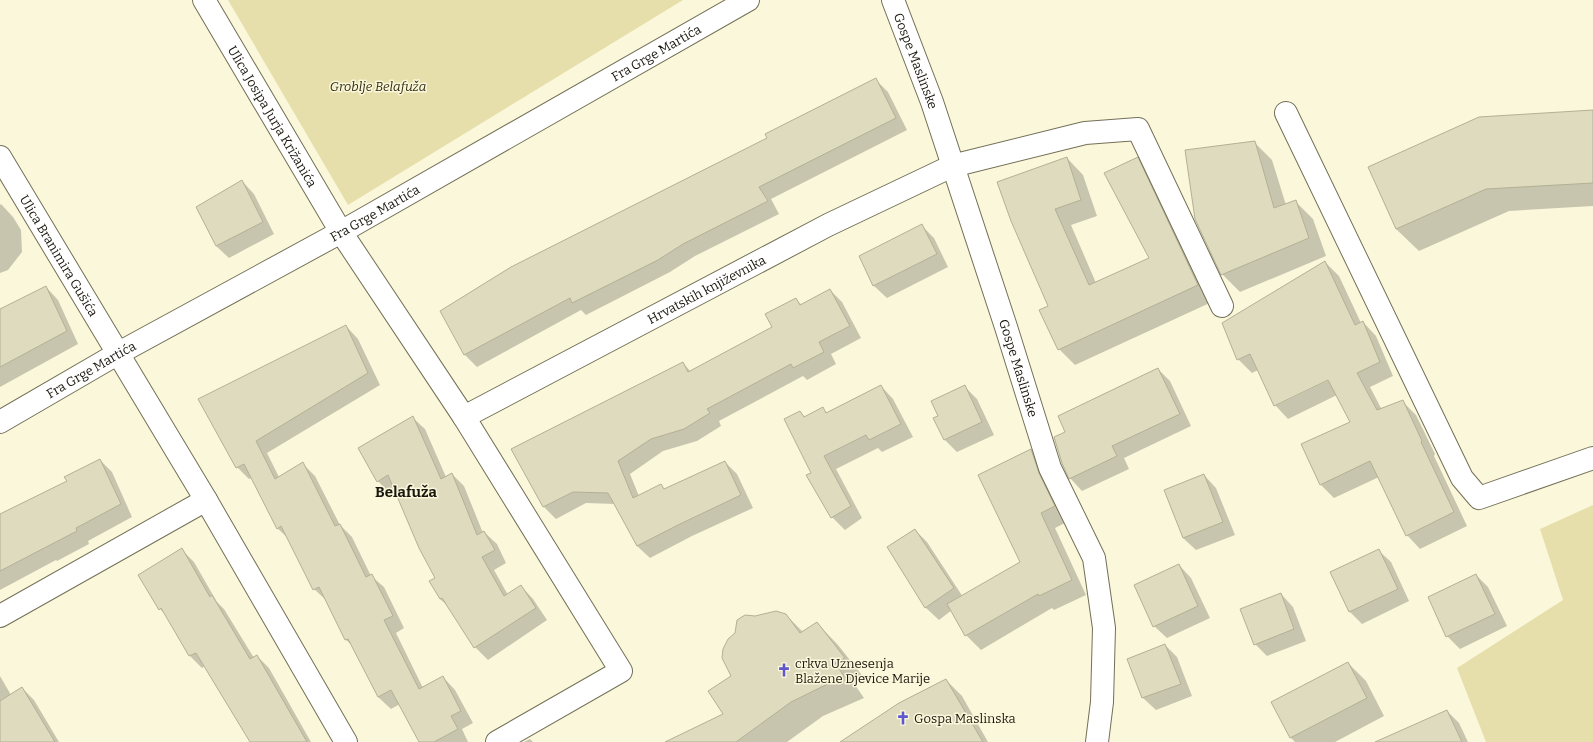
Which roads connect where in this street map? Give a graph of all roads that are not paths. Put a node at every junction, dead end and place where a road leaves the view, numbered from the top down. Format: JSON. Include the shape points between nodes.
{"nodes":[{"id":1,"x":204,"y":0,"type":"edge"},
{"id":2,"x":748,"y":0,"type":"edge"},
{"id":3,"x":893,"y":0,"type":"edge"},
{"id":4,"x":1286,"y":112,"type":"dead end"},
{"id":5,"x":0,"y":157,"type":"edge"},
{"id":6,"x":952,"y":166,"type":"junction"},
{"id":7,"x":341,"y":232,"type":"junction"},
{"id":8,"x":1222,"y":306,"type":"dead end"},
{"id":9,"x":117,"y":354,"type":"junction"},
{"id":10,"x":464,"y":417,"type":"junction"},
{"id":11,"x":0,"y":422,"type":"edge"},
{"id":12,"x":1593,"y":458,"type":"edge"},
{"id":13,"x":206,"y":500,"type":"junction"},
{"id":14,"x":0,"y":616,"type":"edge"},
{"id":15,"x":346,"y":742,"type":"edge"},
{"id":16,"x":497,"y":742,"type":"edge"},
{"id":17,"x":1097,"y":742,"type":"edge"}],
"edges":[{"from":1,"to":7,"type":"street","name":"Ulica Josipa Jurja Križanića"},
{"from":2,"to":7,"type":"street","name":"Fra Grge Martića"},
{"from":3,"to":6,"type":"street","name":"Gospe Maslinske","via":[[932,102]]},
{"from":4,"to":12,"type":"street","via":[[1462,478],[1480,498]]},
{"from":5,"to":9,"type":"street","name":"Ulica Branimira Gušića"},
{"from":6,"to":8,"type":"street","name":"Hrvatskih književnika","via":[[1085,133],[1138,129]]},
{"from":6,"to":10,"type":"street","name":"Hrvatskih književnika","via":[[828,225]]},
{"from":6,"to":17,"type":"street","name":"Gospe Maslinske","via":[[1050,468],[1094,558],[1104,628],[1102,702]]},
{"from":7,"to":9,"type":"street","name":"Fra Grge Martića"},
{"from":7,"to":10,"type":"street","name":"Ulica Josipa Jurja Križanića"},
{"from":9,"to":11,"type":"street","name":"Fra Grge Martića"},
{"from":9,"to":13,"type":"street","name":"Ulica Branimira Gušića"},
{"from":10,"to":16,"type":"street","name":"Ulica Josipa Jurja Križanića","via":[[621,670]]},
{"from":13,"to":14,"type":"street"},
{"from":13,"to":15,"type":"street","name":"Ulica Branimira Gušića"}]}
